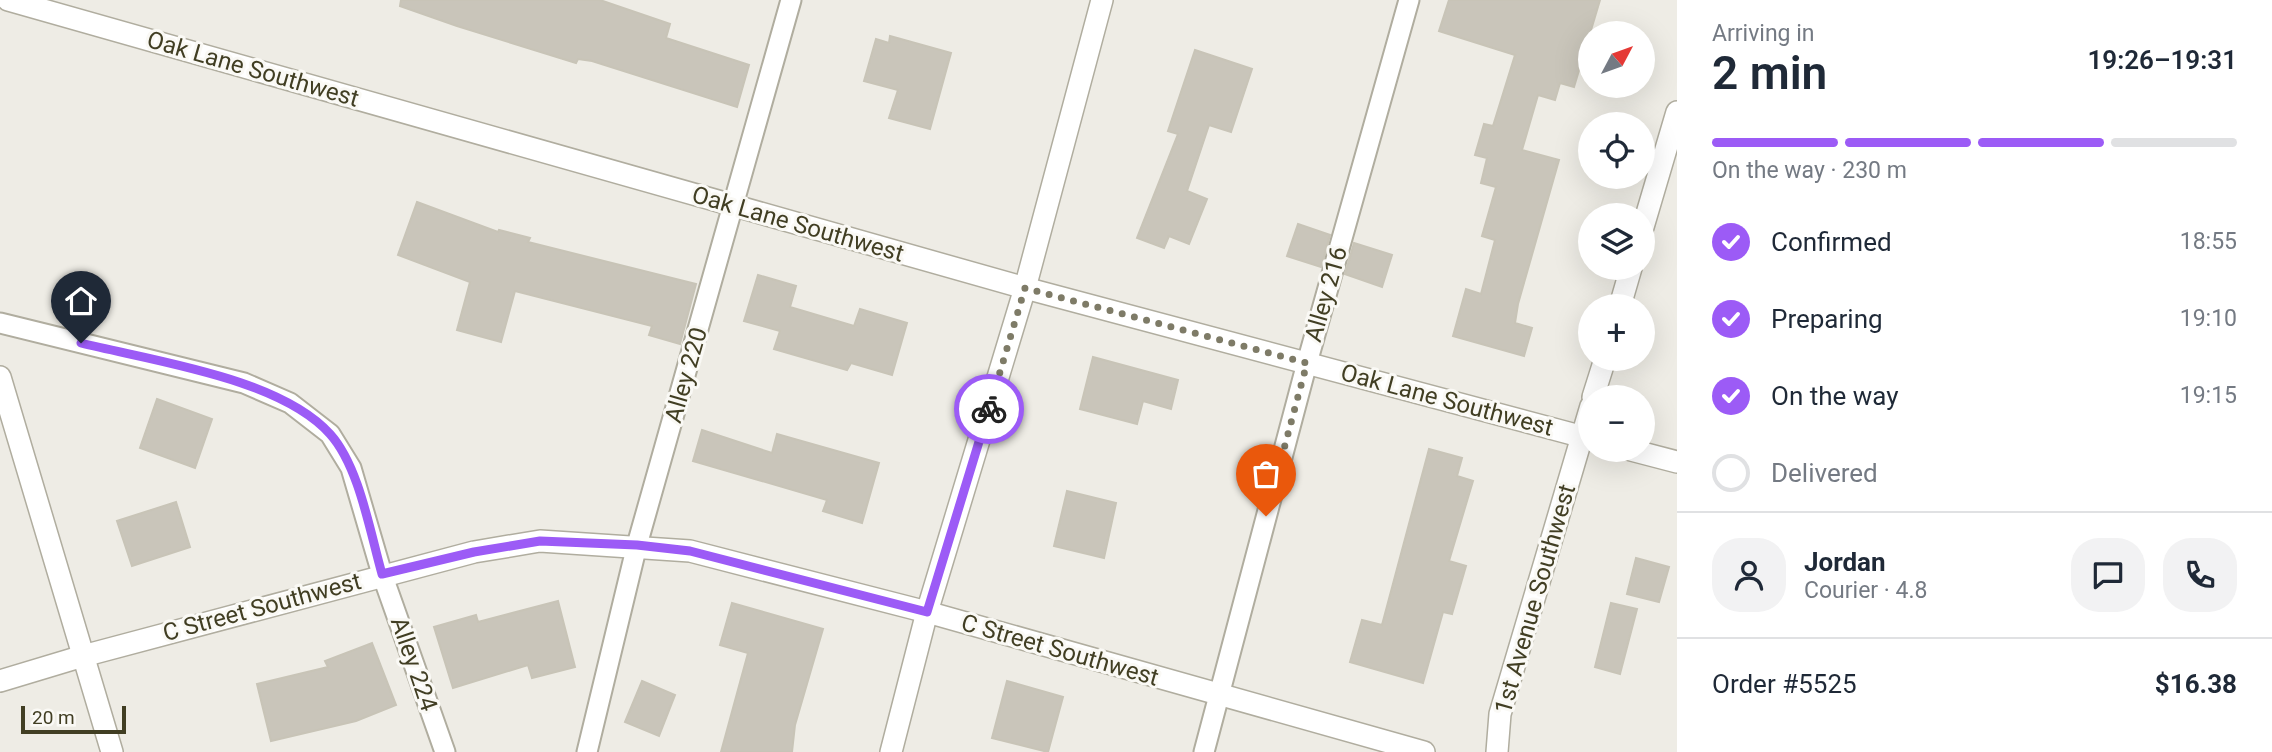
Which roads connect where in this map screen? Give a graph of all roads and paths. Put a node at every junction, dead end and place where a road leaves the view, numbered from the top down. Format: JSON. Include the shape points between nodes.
{"nodes":[{"id":1,"x":8,"y":0,"type":"edge"},
{"id":2,"x":791,"y":0,"type":"edge"},
{"id":3,"x":1102,"y":0,"type":"edge"},
{"id":4,"x":1409,"y":0,"type":"edge"},
{"id":5,"x":1677,"y":112,"type":"edge"},
{"id":6,"x":1650,"y":203,"type":"edge"},
{"id":7,"x":734,"y":205,"type":"junction"},
{"id":8,"x":1025,"y":288,"type":"junction"},
{"id":9,"x":0,"y":323,"type":"edge"},
{"id":10,"x":1307,"y":363,"type":"junction"},
{"id":11,"x":0,"y":377,"type":"edge"},
{"id":12,"x":1578,"y":435,"type":"edge"},
{"id":13,"x":1655,"y":456,"type":"edge"},
{"id":14,"x":1578,"y":462,"type":"edge"},
{"id":15,"x":1677,"y":462,"type":"edge"},
{"id":16,"x":637,"y":545,"type":"junction"},
{"id":17,"x":382,"y":574,"type":"junction"},
{"id":18,"x":927,"y":612,"type":"junction"},
{"id":19,"x":83,"y":656,"type":"junction"},
{"id":20,"x":0,"y":681,"type":"edge"},
{"id":21,"x":1218,"y":694,"type":"junction"},
{"id":22,"x":112,"y":752,"type":"edge"},
{"id":23,"x":445,"y":752,"type":"edge"},
{"id":24,"x":587,"y":752,"type":"edge"},
{"id":25,"x":891,"y":752,"type":"edge"},
{"id":26,"x":1203,"y":752,"type":"edge"},
{"id":27,"x":1424,"y":752,"type":"edge"},
{"id":28,"x":1497,"y":752,"type":"edge"}],
"edges":[{"from":1,"to":7,"type":"street","name":"Oak Lane Southwest"},
{"from":2,"to":7,"type":"lane","name":"Alley 220"},
{"from":3,"to":8,"type":"street"},
{"from":4,"to":10,"type":"lane","name":"Alley 216"},
{"from":5,"to":6,"type":"street"},
{"from":7,"to":8,"type":"street","name":"Oak Lane Southwest"},
{"from":7,"to":16,"type":"lane","name":"Alley 220"},
{"from":8,"to":10,"type":"street","name":"Oak Lane Southwest"},
{"from":8,"to":18,"type":"street"},
{"from":9,"to":17,"type":"lane","name":"Alley 224","via":[[244,383],[290,403],[330,434],[351,468]]},
{"from":10,"to":12,"type":"street","name":"Oak Lane Southwest"},
{"from":10,"to":21,"type":"lane","name":"Alley 216"},
{"from":11,"to":19,"type":"street"},
{"from":13,"to":15,"type":"street"},
{"from":14,"to":28,"type":"street","name":"1st Avenue Southwest","via":[[1500,714]]},
{"from":16,"to":17,"type":"street","name":"C Street Southwest","via":[[540,541]]},
{"from":16,"to":18,"type":"street","name":"C Street Southwest","via":[[690,551]]},
{"from":16,"to":24,"type":"lane","name":"Alley 220"},
{"from":17,"to":19,"type":"street","name":"C Street Southwest"},
{"from":17,"to":23,"type":"lane","name":"Alley 224"},
{"from":18,"to":21,"type":"street","name":"C Street Southwest"},
{"from":18,"to":25,"type":"street"},
{"from":19,"to":20,"type":"street","name":"C Street Southwest"},
{"from":19,"to":22,"type":"street"},
{"from":21,"to":26,"type":"lane","name":"Alley 216"},
{"from":21,"to":27,"type":"street","name":"C Street Southwest"}]}
